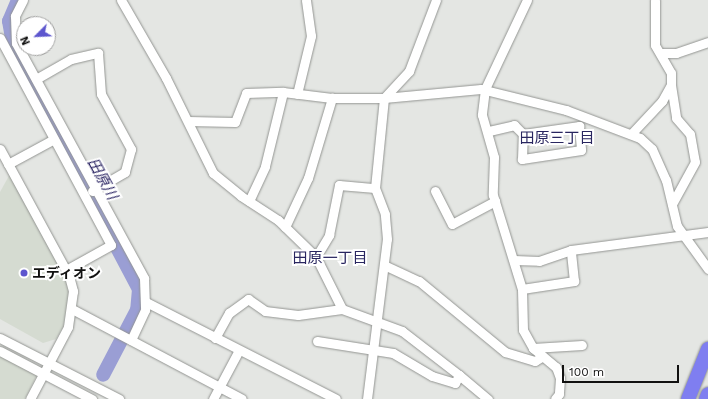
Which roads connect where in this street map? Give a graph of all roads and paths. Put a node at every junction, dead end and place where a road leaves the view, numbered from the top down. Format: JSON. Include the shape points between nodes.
{"nodes":[{"id":1,"x":23,"y":0,"type":"edge"},
{"id":2,"x":121,"y":0,"type":"edge"},
{"id":3,"x":306,"y":0,"type":"edge"},
{"id":4,"x":436,"y":0,"type":"edge"},
{"id":5,"x":527,"y":0,"type":"edge"},
{"id":6,"x":655,"y":0,"type":"edge"},
{"id":7,"x":0,"y":38,"type":"edge"},
{"id":8,"x":708,"y":42,"type":"edge"},
{"id":9,"x":660,"y":54,"type":"junction"},
{"id":10,"x":36,"y":79,"type":"junction"},
{"id":11,"x":671,"y":85,"type":"junction"},
{"id":12,"x":484,"y":89,"type":"junction"},
{"id":13,"x":283,"y":92,"type":"junction"},
{"id":14,"x":297,"y":94,"type":"junction"},
{"id":15,"x":332,"y":98,"type":"junction"},
{"id":16,"x":384,"y":98,"type":"junction"},
{"id":17,"x":188,"y":121,"type":"junction"},
{"id":18,"x":489,"y":131,"type":"junction"},
{"id":19,"x":632,"y":133,"type":"junction"},
{"id":20,"x":523,"y":134,"type":"junction"},
{"id":21,"x":54,"y":139,"type":"junction"},
{"id":22,"x":0,"y":149,"type":"edge"},
{"id":23,"x":8,"y":164,"type":"junction"},
{"id":24,"x":96,"y":188,"type":"junction"},
{"id":25,"x":375,"y":188,"type":"junction"},
{"id":26,"x":435,"y":191,"type":"dead end"},
{"id":27,"x":84,"y":195,"type":"junction"},
{"id":28,"x":249,"y":201,"type":"junction"},
{"id":29,"x":495,"y":201,"type":"junction"},
{"id":30,"x":672,"y":204,"type":"junction"},
{"id":31,"x":285,"y":227,"type":"junction"},
{"id":32,"x":708,"y":232,"type":"edge"},
{"id":33,"x":684,"y":236,"type":"junction"},
{"id":34,"x":571,"y":250,"type":"junction"},
{"id":35,"x":316,"y":257,"type":"junction"},
{"id":36,"x":514,"y":260,"type":"junction"},
{"id":37,"x":384,"y":264,"type":"junction"},
{"id":38,"x":708,"y":269,"type":"edge"},
{"id":39,"x":66,"y":270,"type":"junction"},
{"id":40,"x":522,"y":289,"type":"junction"},
{"id":41,"x":146,"y":302,"type":"junction"},
{"id":42,"x":342,"y":308,"type":"junction"},
{"id":43,"x":72,"y":309,"type":"junction"},
{"id":44,"x":375,"y":318,"type":"junction"},
{"id":45,"x":0,"y":338,"type":"edge"},
{"id":46,"x":126,"y":338,"type":"junction"},
{"id":47,"x":215,"y":338,"type":"junction"},
{"id":48,"x":317,"y":341,"type":"dead end"},
{"id":49,"x":582,"y":345,"type":"dead end"},
{"id":50,"x":533,"y":348,"type":"junction"},
{"id":51,"x":708,"y":349,"type":"edge"},
{"id":52,"x":239,"y":350,"type":"junction"},
{"id":53,"x":0,"y":351,"type":"edge"},
{"id":54,"x":370,"y":352,"type":"junction"},
{"id":55,"x":543,"y":356,"type":"junction"},
{"id":56,"x":48,"y":363,"type":"junction"},
{"id":57,"x":43,"y":373,"type":"junction"},
{"id":58,"x":459,"y":376,"type":"junction"},
{"id":59,"x":219,"y":387,"type":"junction"},
{"id":60,"x":708,"y":394,"type":"edge"},
{"id":61,"x":560,"y":397,"type":"edge"},
{"id":62,"x":30,"y":399,"type":"edge"},
{"id":63,"x":92,"y":399,"type":"edge"},
{"id":64,"x":119,"y":399,"type":"edge"},
{"id":65,"x":213,"y":399,"type":"edge"},
{"id":66,"x":242,"y":399,"type":"edge"},
{"id":67,"x":336,"y":399,"type":"edge"},
{"id":68,"x":367,"y":399,"type":"edge"},
{"id":69,"x":488,"y":399,"type":"edge"},
{"id":70,"x":688,"y":399,"type":"edge"},
{"id":71,"x":706,"y":399,"type":"edge"}],
"edges":[{"from":1,"to":10,"type":"street","via":[[15,16],[16,43]]},
{"from":2,"to":17,"type":"street"},
{"from":3,"to":14,"type":"street","via":[[311,36]]},
{"from":4,"to":16,"type":"street","via":[[409,71]]},
{"from":5,"to":12,"type":"street"},
{"from":6,"to":9,"type":"street","via":[[655,45]]},
{"from":7,"to":21,"type":"street"},
{"from":8,"to":9,"type":"street","via":[[676,53]]},
{"from":9,"to":11,"type":"street","via":[[671,73]]},
{"from":10,"to":24,"type":"street"},
{"from":10,"to":24,"type":"street","via":[[71,59],[98,53],[100,94],[131,149],[125,172]]},
{"from":11,"to":19,"type":"street","via":[[662,101]]},
{"from":11,"to":30,"type":"street","via":[[676,118],[690,134],[695,162]]},
{"from":12,"to":16,"type":"street"},
{"from":12,"to":18,"type":"street","via":[[482,115]]},
{"from":12,"to":19,"type":"street","via":[[566,110]]},
{"from":13,"to":14,"type":"street"},
{"from":13,"to":17,"type":"street","via":[[246,93],[235,122]]},
{"from":13,"to":28,"type":"street","via":[[265,166]]},
{"from":14,"to":15,"type":"street"},
{"from":15,"to":16,"type":"street"},
{"from":15,"to":31,"type":"street","via":[[308,178]]},
{"from":16,"to":25,"type":"street"},
{"from":17,"to":28,"type":"street","via":[[213,173]]},
{"from":18,"to":20,"type":"street","via":[[514,125]]},
{"from":18,"to":29,"type":"street","via":[[494,157]]},
{"from":19,"to":30,"type":"street","via":[[652,148]]},
{"from":20,"to":20,"type":"street","via":[[579,126],[581,150],[522,159]]},
{"from":21,"to":23,"type":"street"},
{"from":21,"to":27,"type":"street"},
{"from":22,"to":23,"type":"street"},
{"from":23,"to":39,"type":"street"},
{"from":24,"to":27,"type":"street"},
{"from":24,"to":41,"type":"street","via":[[144,278]]},
{"from":25,"to":35,"type":"street","via":[[339,185],[329,235]]},
{"from":25,"to":37,"type":"street","via":[[385,214]]},
{"from":26,"to":29,"type":"street","via":[[452,224],[475,215]]},
{"from":27,"to":39,"type":"street","via":[[111,245]]},
{"from":28,"to":31,"type":"street"},
{"from":29,"to":36,"type":"street"},
{"from":30,"to":33,"type":"street","via":[[677,226]]},
{"from":31,"to":35,"type":"street"},
{"from":32,"to":33,"type":"street"},
{"from":33,"to":34,"type":"street"},
{"from":33,"to":38,"type":"street"},
{"from":34,"to":36,"type":"street","via":[[539,261]]},
{"from":34,"to":40,"type":"street","via":[[574,281]]},
{"from":35,"to":42,"type":"street"},
{"from":36,"to":40,"type":"street"},
{"from":37,"to":44,"type":"street"},
{"from":37,"to":55,"type":"street","via":[[419,281],[505,352],[535,361]]},
{"from":39,"to":43,"type":"street","via":[[73,291]]},
{"from":40,"to":50,"type":"street","via":[[522,322]]},
{"from":41,"to":46,"type":"street"},
{"from":41,"to":47,"type":"street"},
{"from":42,"to":44,"type":"street"},
{"from":42,"to":47,"type":"street","via":[[298,315],[265,310],[248,299],[229,313]]},
{"from":43,"to":46,"type":"street"},
{"from":43,"to":56,"type":"street","via":[[68,327]]},
{"from":44,"to":54,"type":"street"},
{"from":44,"to":58,"type":"street","via":[[408,335]]},
{"from":45,"to":56,"type":"street"},
{"from":46,"to":59,"type":"street"},
{"from":47,"to":52,"type":"street"},
{"from":48,"to":54,"type":"street"},
{"from":49,"to":50,"type":"street"},
{"from":50,"to":55,"type":"street"},
{"from":51,"to":70,"type":"highway"},
{"from":52,"to":59,"type":"street"},
{"from":52,"to":67,"type":"street"},
{"from":53,"to":57,"type":"street"},
{"from":54,"to":58,"type":"street","via":[[393,352],[432,376],[455,383]]},
{"from":54,"to":68,"type":"street"},
{"from":55,"to":61,"type":"street","via":[[556,367]]},
{"from":56,"to":57,"type":"street"},
{"from":56,"to":64,"type":"street"},
{"from":57,"to":62,"type":"street"},
{"from":57,"to":63,"type":"street"},
{"from":58,"to":69,"type":"street"},
{"from":59,"to":65,"type":"street"},
{"from":59,"to":66,"type":"street"},
{"from":60,"to":71,"type":"highway"}]}
